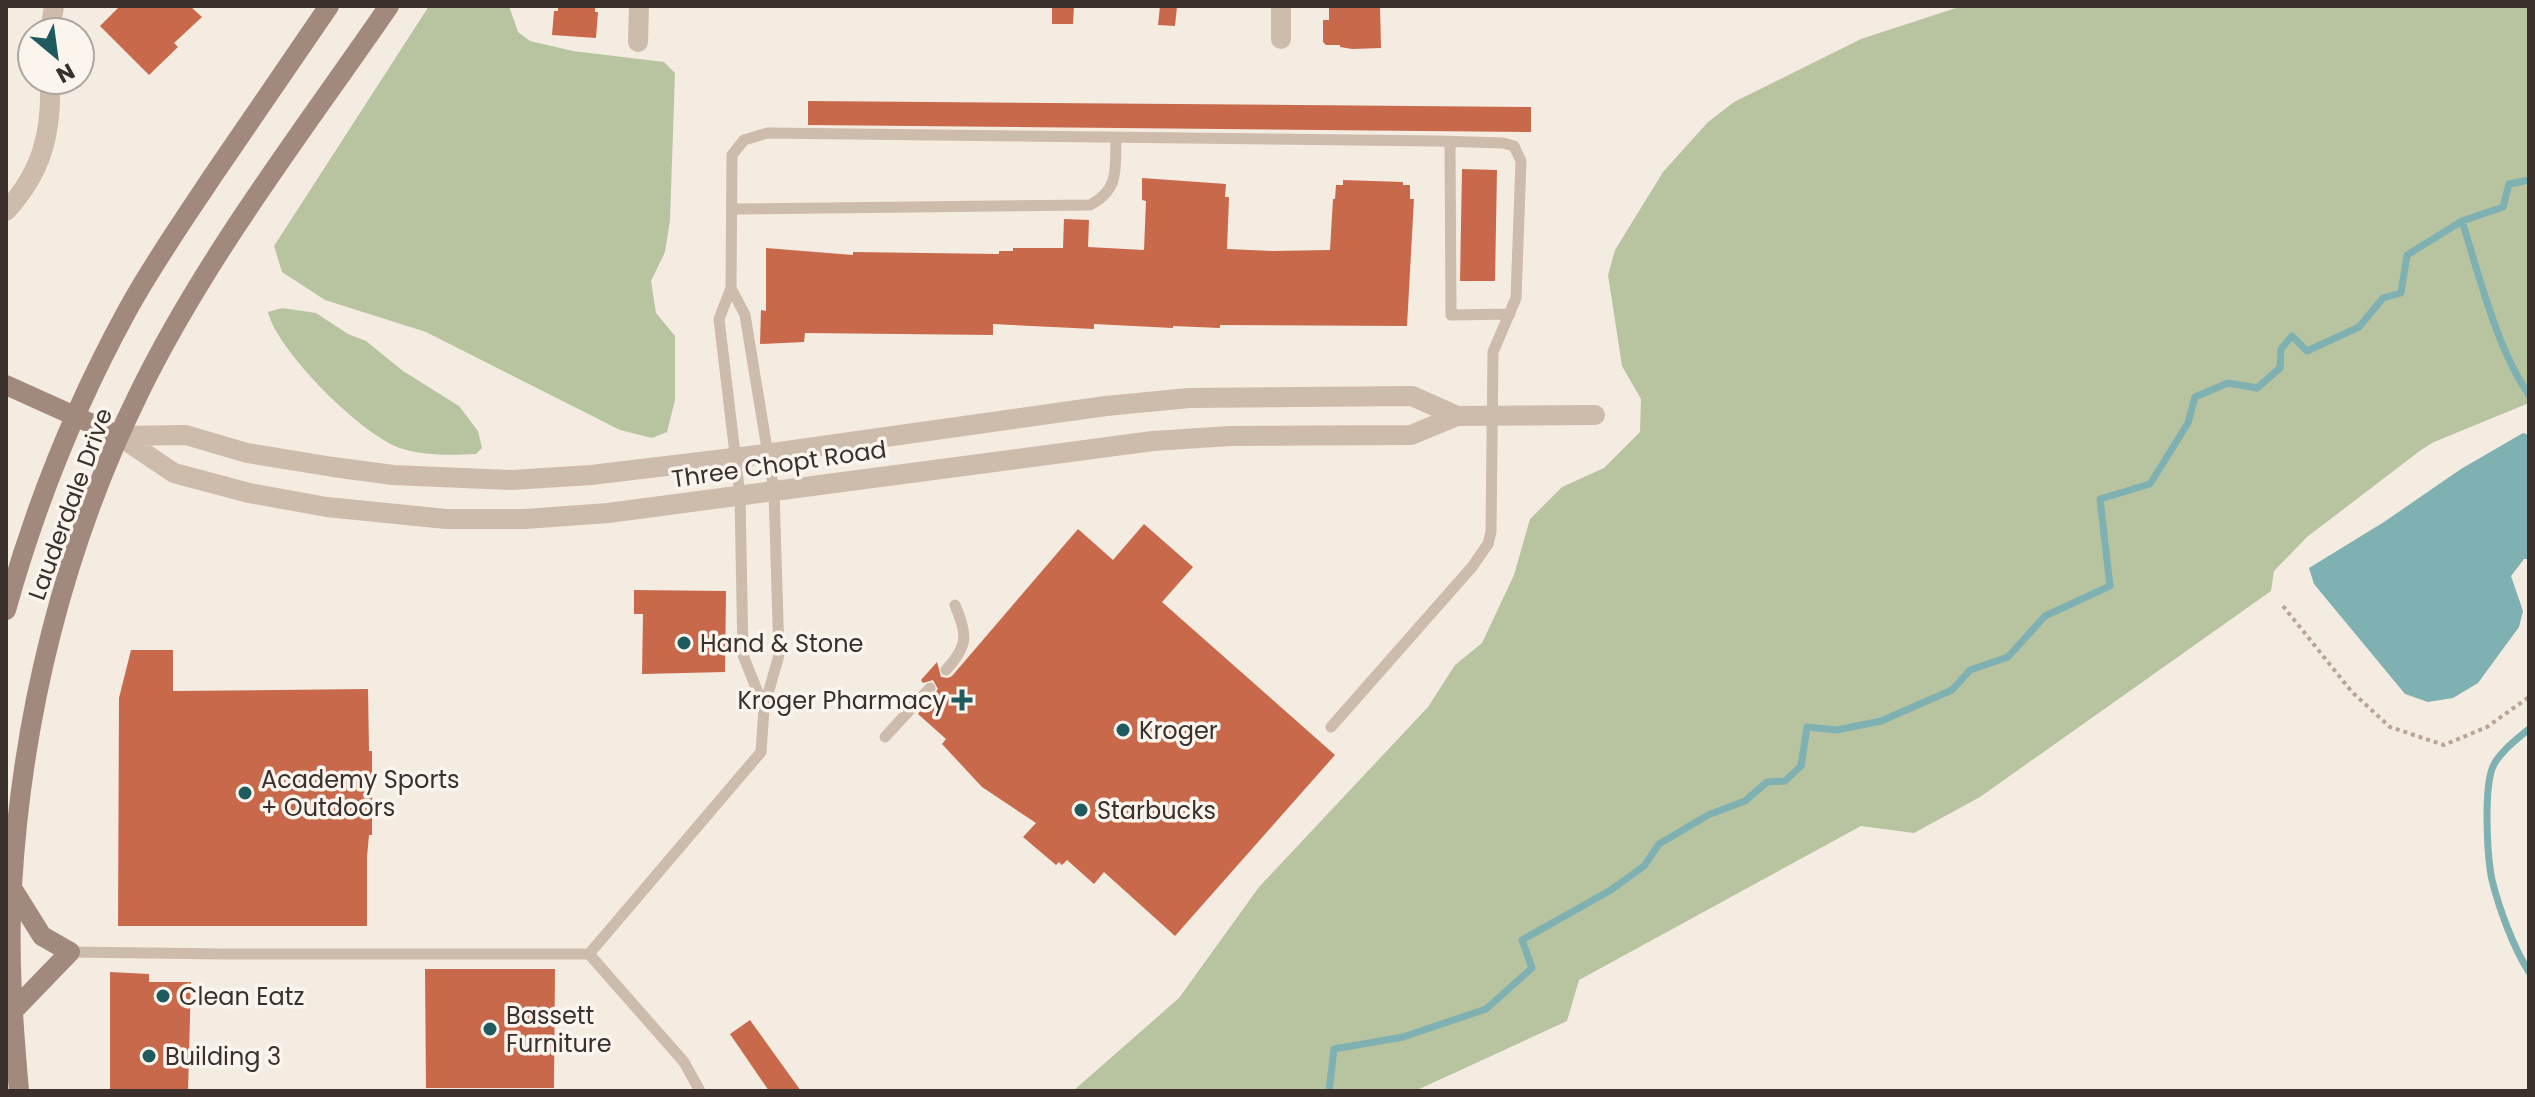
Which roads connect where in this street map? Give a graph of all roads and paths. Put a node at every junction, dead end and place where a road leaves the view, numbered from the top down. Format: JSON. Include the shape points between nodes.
{"nodes":[{"id":1,"x":329,"y":6,"type":"edge"},
{"id":2,"x":389,"y":6,"type":"edge"},
{"id":3,"x":639,"y":6,"type":"edge"},
{"id":4,"x":1281,"y":6,"type":"edge"},
{"id":5,"x":1281,"y":39,"type":"dead end"},
{"id":6,"x":638,"y":42,"type":"dead end"},
{"id":7,"x":49,"y":96,"type":"edge"},
{"id":8,"x":1116,"y":139,"type":"junction"},
{"id":9,"x":1450,"y":142,"type":"junction"},
{"id":10,"x":732,"y":209,"type":"junction"},
{"id":11,"x":6,"y":211,"type":"edge"},
{"id":12,"x":731,"y":288,"type":"junction"},
{"id":13,"x":1510,"y":314,"type":"junction"},
{"id":14,"x":6,"y":385,"type":"edge"},
{"id":15,"x":1595,"y":415,"type":"dead end"},
{"id":16,"x":76,"y":416,"type":"junction"},
{"id":17,"x":1457,"y":416,"type":"junction"},
{"id":18,"x":1493,"y":416,"type":"junction"},
{"id":19,"x":119,"y":436,"type":"junction"},
{"id":20,"x":769,"y":453,"type":"junction"},
{"id":21,"x":735,"y":458,"type":"junction"},
{"id":22,"x":774,"y":491,"type":"junction"},
{"id":23,"x":740,"y":496,"type":"junction"},
{"id":24,"x":955,"y":605,"type":"dead end"},
{"id":25,"x":2283,"y":606,"type":"dead end"},
{"id":26,"x":6,"y":610,"type":"edge"},
{"id":27,"x":946,"y":670,"type":"dead end"},
{"id":28,"x":930,"y":688,"type":"dead end"},
{"id":29,"x":2529,"y":697,"type":"edge"},
{"id":30,"x":764,"y":708,"type":"junction"},
{"id":31,"x":1331,"y":727,"type":"dead end"},
{"id":32,"x":885,"y":737,"type":"dead end"},
{"id":33,"x":12,"y":888,"type":"junction"},
{"id":34,"x":70,"y":952,"type":"junction"},
{"id":35,"x":589,"y":954,"type":"junction"},
{"id":36,"x":13,"y":1011,"type":"junction"},
{"id":37,"x":19,"y":1091,"type":"edge"},
{"id":38,"x":700,"y":1091,"type":"edge"}],
"edges":[{"from":1,"to":16,"type":"main road","name":"Lauderdale Drive","via":[[165,247],[110,342]]},
{"from":2,"to":19,"type":"main road","name":"Lauderdale Drive","via":[[183,312]]},
{"from":3,"to":6,"type":"street"},
{"from":4,"to":5,"type":"street"},
{"from":7,"to":11,"type":"street","via":[[39,165]]},
{"from":8,"to":9,"type":"lane"},
{"from":8,"to":10,"type":"lane","via":[[1114,181],[1103,198],[1090,205]]},
{"from":8,"to":10,"type":"lane","via":[[767,133],[744,140],[732,155]]},
{"from":9,"to":13,"type":"lane","via":[[1451,315]]},
{"from":9,"to":13,"type":"lane","via":[[1503,143],[1514,146],[1521,161],[1516,298]]},
{"from":10,"to":12,"type":"lane"},
{"from":12,"to":20,"type":"lane","via":[[745,315]]},
{"from":12,"to":21,"type":"lane","via":[[719,319]]},
{"from":13,"to":18,"type":"lane","via":[[1493,352]]},
{"from":14,"to":16,"type":"main road","name":"Three Chopt Road"},
{"from":15,"to":18,"type":"street","name":"Three Chopt Road"},
{"from":16,"to":19,"type":"main road","name":"Three Chopt Road"},
{"from":16,"to":26,"type":"main road","name":"Lauderdale Drive","via":[[46,482]]},
{"from":17,"to":18,"type":"street","name":"Three Chopt Road"},
{"from":17,"to":20,"type":"street","name":"Three Chopt Road","via":[[1412,396],[1189,398]]},
{"from":17,"to":22,"type":"street","name":"Three Chopt Road","via":[[1411,435],[1153,441]]},
{"from":18,"to":31,"type":"lane","via":[[1488,544]]},
{"from":19,"to":21,"type":"street","name":"Three Chopt Road","via":[[186,435],[247,453],[333,467],[473,479],[578,476]]},
{"from":19,"to":23,"type":"street","name":"Three Chopt Road","via":[[174,473],[367,513],[525,519]]},
{"from":19,"to":33,"type":"main road","name":"Lauderdale Drive","via":[[82,530],[41,675],[18,810]]},
{"from":20,"to":21,"type":"street","name":"Three Chopt Road"},
{"from":20,"to":22,"type":"lane"},
{"from":21,"to":23,"type":"lane"},
{"from":22,"to":23,"type":"street","name":"Three Chopt Road"},
{"from":22,"to":30,"type":"lane","via":[[779,655]]},
{"from":23,"to":30,"type":"lane","via":[[743,655]]},
{"from":24,"to":27,"type":"lane","via":[[964,643]]},
{"from":25,"to":29,"type":"path","via":[[2352,692],[2390,727],[2444,745],[2487,727]]},
{"from":28,"to":32,"type":"lane"},
{"from":30,"to":35,"type":"lane","via":[[761,752]]},
{"from":33,"to":34,"type":"main road","via":[[42,936]]},
{"from":33,"to":36,"type":"main road","name":"Lauderdale Drive"},
{"from":34,"to":35,"type":"lane"},
{"from":34,"to":36,"type":"main road"},
{"from":35,"to":38,"type":"lane","via":[[684,1062]]},
{"from":36,"to":37,"type":"main road","name":"Lauderdale Drive"}]}
